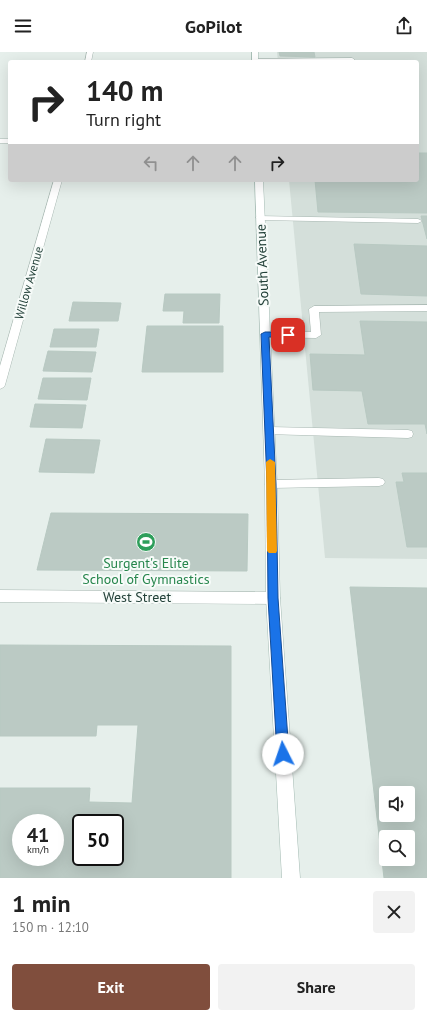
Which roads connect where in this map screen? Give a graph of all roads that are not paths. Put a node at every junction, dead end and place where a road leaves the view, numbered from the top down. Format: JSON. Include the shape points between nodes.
{"nodes":[{"id":1,"x":57,"y":182,"type":"edge"},
{"id":2,"x":259,"y":182,"type":"edge"},
{"id":3,"x":260,"y":218,"type":"junction"},
{"id":4,"x":418,"y":221,"type":"dead end"},
{"id":5,"x":427,"y":308,"type":"edge"},
{"id":6,"x":265,"y":334,"type":"junction"},
{"id":7,"x":0,"y":385,"type":"edge"},
{"id":8,"x":269,"y":431,"type":"junction"},
{"id":9,"x":408,"y":434,"type":"dead end"},
{"id":10,"x":380,"y":482,"type":"dead end"},
{"id":11,"x":271,"y":484,"type":"junction"},
{"id":12,"x":0,"y":596,"type":"edge"},
{"id":13,"x":273,"y":598,"type":"junction"},
{"id":14,"x":291,"y":878,"type":"edge"}],
"edges":[{"from":1,"to":7,"type":"main road","name":"Willow Avenue"},
{"from":2,"to":3,"type":"main road","name":"South Avenue"},
{"from":3,"to":4,"type":"lane"},
{"from":3,"to":6,"type":"main road","name":"South Avenue"},
{"from":5,"to":6,"type":"lane","via":[[314,309],[316,335]]},
{"from":6,"to":8,"type":"main road","name":"South Avenue"},
{"from":8,"to":9,"type":"lane"},
{"from":8,"to":11,"type":"main road","name":"South Avenue"},
{"from":10,"to":11,"type":"lane"},
{"from":11,"to":13,"type":"main road","name":"South Avenue"},
{"from":12,"to":13,"type":"main road","name":"West Street"},
{"from":13,"to":14,"type":"main road","name":"South Avenue"}]}
